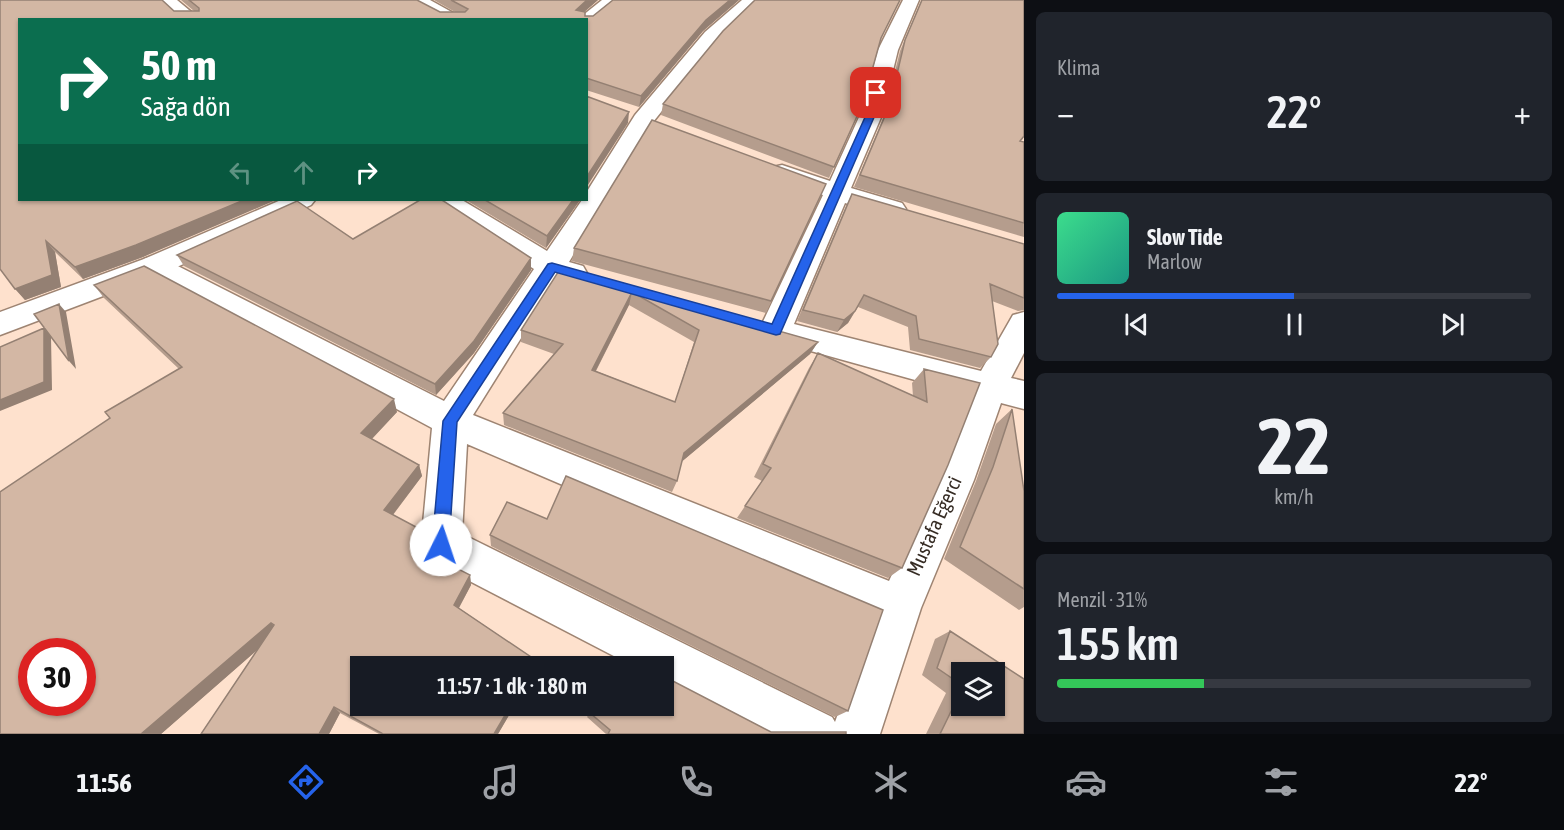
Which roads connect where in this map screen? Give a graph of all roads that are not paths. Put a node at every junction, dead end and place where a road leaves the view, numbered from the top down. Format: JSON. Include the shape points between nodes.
{"nodes":[{"id":1,"x":166,"y":0,"type":"edge"},
{"id":2,"x":417,"y":0,"type":"edge"},
{"id":3,"x":613,"y":0,"type":"edge"},
{"id":4,"x":752,"y":0,"type":"edge"},
{"id":5,"x":911,"y":0,"type":"edge"},
{"id":6,"x":189,"y":18,"type":"edge"},
{"id":7,"x":453,"y":18,"type":"edge"},
{"id":8,"x":588,"y":19,"type":"edge"},
{"id":9,"x":762,"y":164,"type":"edge"},
{"id":10,"x":837,"y":192,"type":"junction"},
{"id":11,"x":300,"y":201,"type":"edge"},
{"id":12,"x":447,"y":201,"type":"edge"},
{"id":13,"x":914,"y":215,"type":"edge"},
{"id":14,"x":154,"y":266,"type":"junction"},
{"id":15,"x":552,"y":267,"type":"junction"},
{"id":16,"x":597,"y":279,"type":"edge"},
{"id":17,"x":1024,"y":323,"type":"edge"},
{"id":18,"x":0,"y":324,"type":"edge"},
{"id":19,"x":1007,"y":391,"type":"edge"},
{"id":20,"x":450,"y":421,"type":"junction"},
{"id":21,"x":899,"y":607,"type":"junction"},
{"id":22,"x":815,"y":734,"type":"edge"},
{"id":23,"x":855,"y":734,"type":"edge"}],
"edges":[{"from":1,"to":6,"type":"street"},
{"from":2,"to":7,"type":"street"},
{"from":3,"to":8,"type":"street"},
{"from":4,"to":15,"type":"street","via":[[712,36],[644,120]]},
{"from":5,"to":10,"type":"street","via":[[888,50],[871,115]]},
{"from":9,"to":10,"type":"street"},
{"from":10,"to":13,"type":"street"},
{"from":10,"to":19,"type":"street","via":[[765,327]]},
{"from":11,"to":14,"type":"street"},
{"from":12,"to":15,"type":"street"},
{"from":14,"to":18,"type":"street"},
{"from":14,"to":20,"type":"street"},
{"from":15,"to":16,"type":"street"},
{"from":15,"to":20,"type":"street"},
{"from":17,"to":19,"type":"street","name":"Mustafa Eğerci"},
{"from":19,"to":21,"type":"street","name":"Mustafa Eğerci","via":[[955,480]]},
{"from":20,"to":21,"type":"street"},
{"from":20,"to":22,"type":"street","via":[[441,545]]},
{"from":21,"to":23,"type":"street","name":"Mustafa Eğerci"}]}
